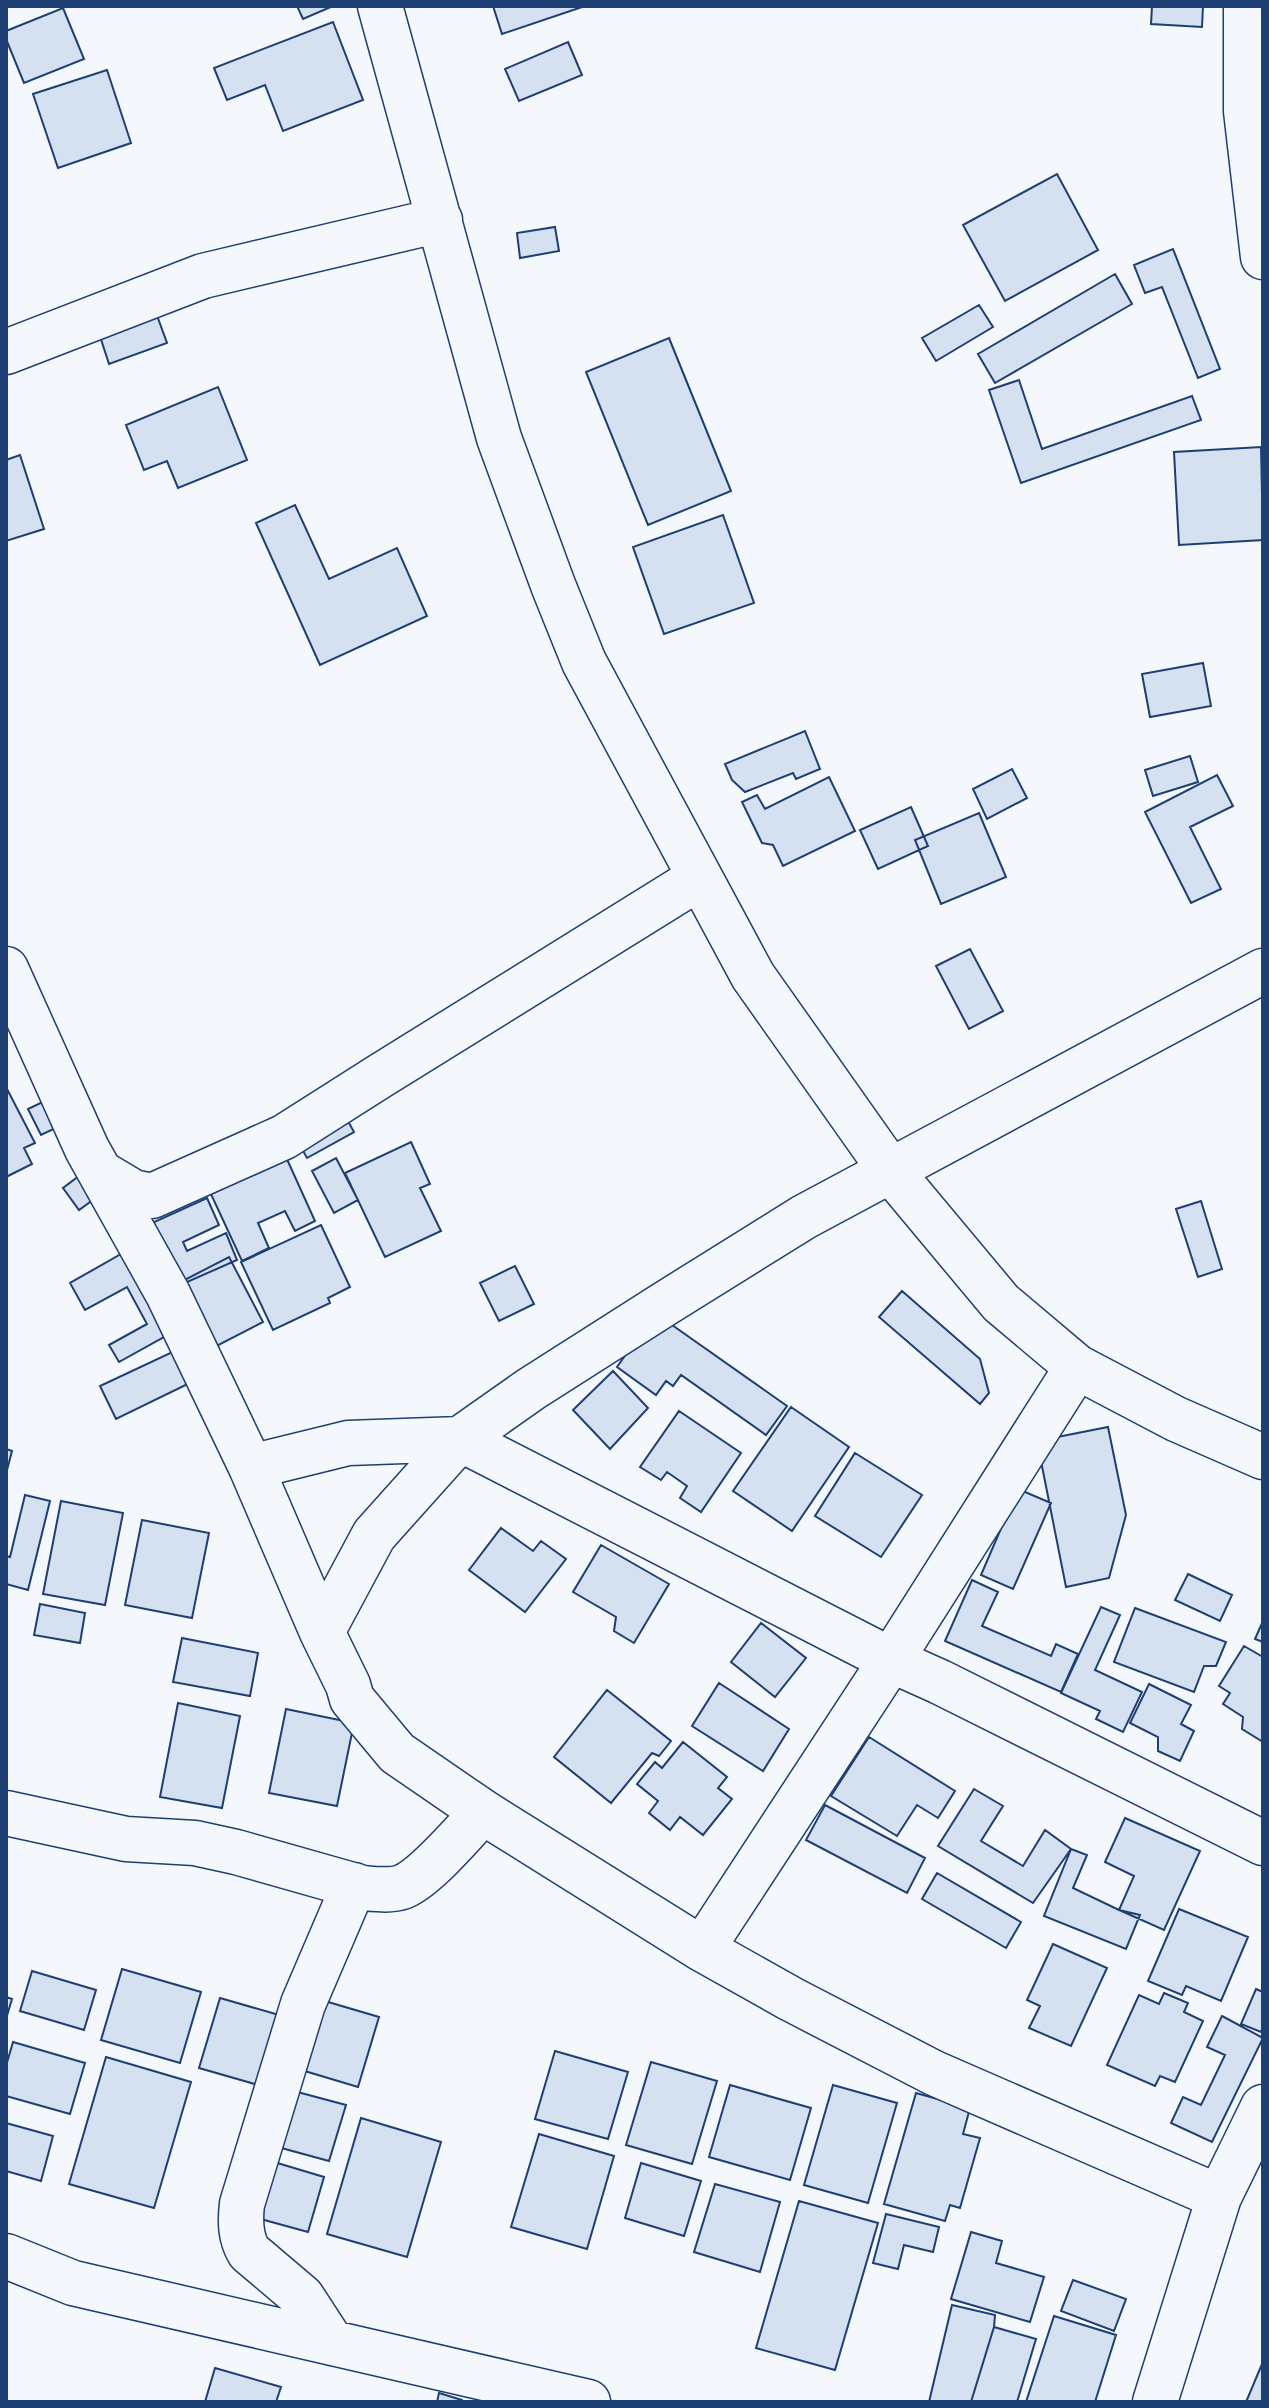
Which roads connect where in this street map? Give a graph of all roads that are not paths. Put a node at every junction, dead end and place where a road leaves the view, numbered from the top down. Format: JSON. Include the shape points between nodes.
{"nodes":[{"id":1,"x":380,"y":6,"type":"edge"},
{"id":2,"x":1246,"y":6,"type":"edge"},
{"id":3,"x":440,"y":220,"type":"junction"},
{"id":4,"x":1263,"y":257,"type":"edge"},
{"id":5,"x":6,"y":352,"type":"edge"},
{"id":6,"x":699,"y":878,"type":"junction"},
{"id":7,"x":6,"y":969,"type":"edge"},
{"id":8,"x":1263,"y":971,"type":"edge"},
{"id":9,"x":890,"y":1170,"type":"junction"},
{"id":10,"x":101,"y":1173,"type":"junction"},
{"id":11,"x":1077,"y":1367,"type":"junction"},
{"id":12,"x":460,"y":1439,"type":"junction"},
{"id":13,"x":1263,"y":1457,"type":"edge"},
{"id":14,"x":251,"y":1467,"type":"junction"},
{"id":15,"x":322,"y":1632,"type":"junction"},
{"id":16,"x":891,"y":1660,"type":"junction"},
{"id":17,"x":483,"y":1812,"type":"junction"},
{"id":18,"x":6,"y":1813,"type":"edge"},
{"id":19,"x":1263,"y":1843,"type":"edge"},
{"id":20,"x":354,"y":1885,"type":"junction"},
{"id":21,"x":702,"y":1949,"type":"junction"},
{"id":22,"x":1263,"y":2107,"type":"edge"},
{"id":23,"x":1219,"y":2197,"type":"junction"},
{"id":24,"x":6,"y":2256,"type":"edge"},
{"id":25,"x":332,"y":2343,"type":"junction"},
{"id":26,"x":588,"y":2402,"type":"edge"},
{"id":27,"x":1155,"y":2402,"type":"edge"}],
"edges":[{"from":1,"to":3,"type":"street"},
{"from":2,"to":4,"type":"street","via":[[1246,111]]},
{"from":3,"to":5,"type":"street","via":[[203,276]]},
{"from":3,"to":6,"type":"street","via":[[499,438],[553,585],[584,662]]},
{"from":6,"to":9,"type":"street","via":[[753,976]]},
{"from":6,"to":10,"type":"street","via":[[284,1137],[152,1196],[133,1192]]},
{"from":7,"to":10,"type":"street"},
{"from":8,"to":9,"type":"street"},
{"from":9,"to":11,"type":"street","via":[[1001,1303]]},
{"from":9,"to":12,"type":"street","via":[[666,1303]]},
{"from":10,"to":14,"type":"street","via":[[168,1294]]},
{"from":11,"to":13,"type":"street"},
{"from":11,"to":16,"type":"street"},
{"from":12,"to":14,"type":"street","via":[[348,1443]]},
{"from":12,"to":15,"type":"street","via":[[374,1535]]},
{"from":12,"to":16,"type":"street"},
{"from":14,"to":15,"type":"street"},
{"from":15,"to":17,"type":"street","via":[[352,1699],[397,1753]]},
{"from":16,"to":19,"type":"street"},
{"from":16,"to":21,"type":"street"},
{"from":17,"to":20,"type":"street","via":[[421,1875],[402,1887]]},
{"from":17,"to":21,"type":"street"},
{"from":18,"to":20,"type":"street","via":[[126,1839],[195,1843]]},
{"from":20,"to":25,"type":"street","via":[[303,2004],[240,2221],[249,2252],[302,2297]]},
{"from":21,"to":23,"type":"street","via":[[934,2073]]},
{"from":22,"to":23,"type":"street"},
{"from":23,"to":27,"type":"street"},
{"from":24,"to":25,"type":"street","via":[[73,2283]]},
{"from":25,"to":26,"type":"street"}]}
